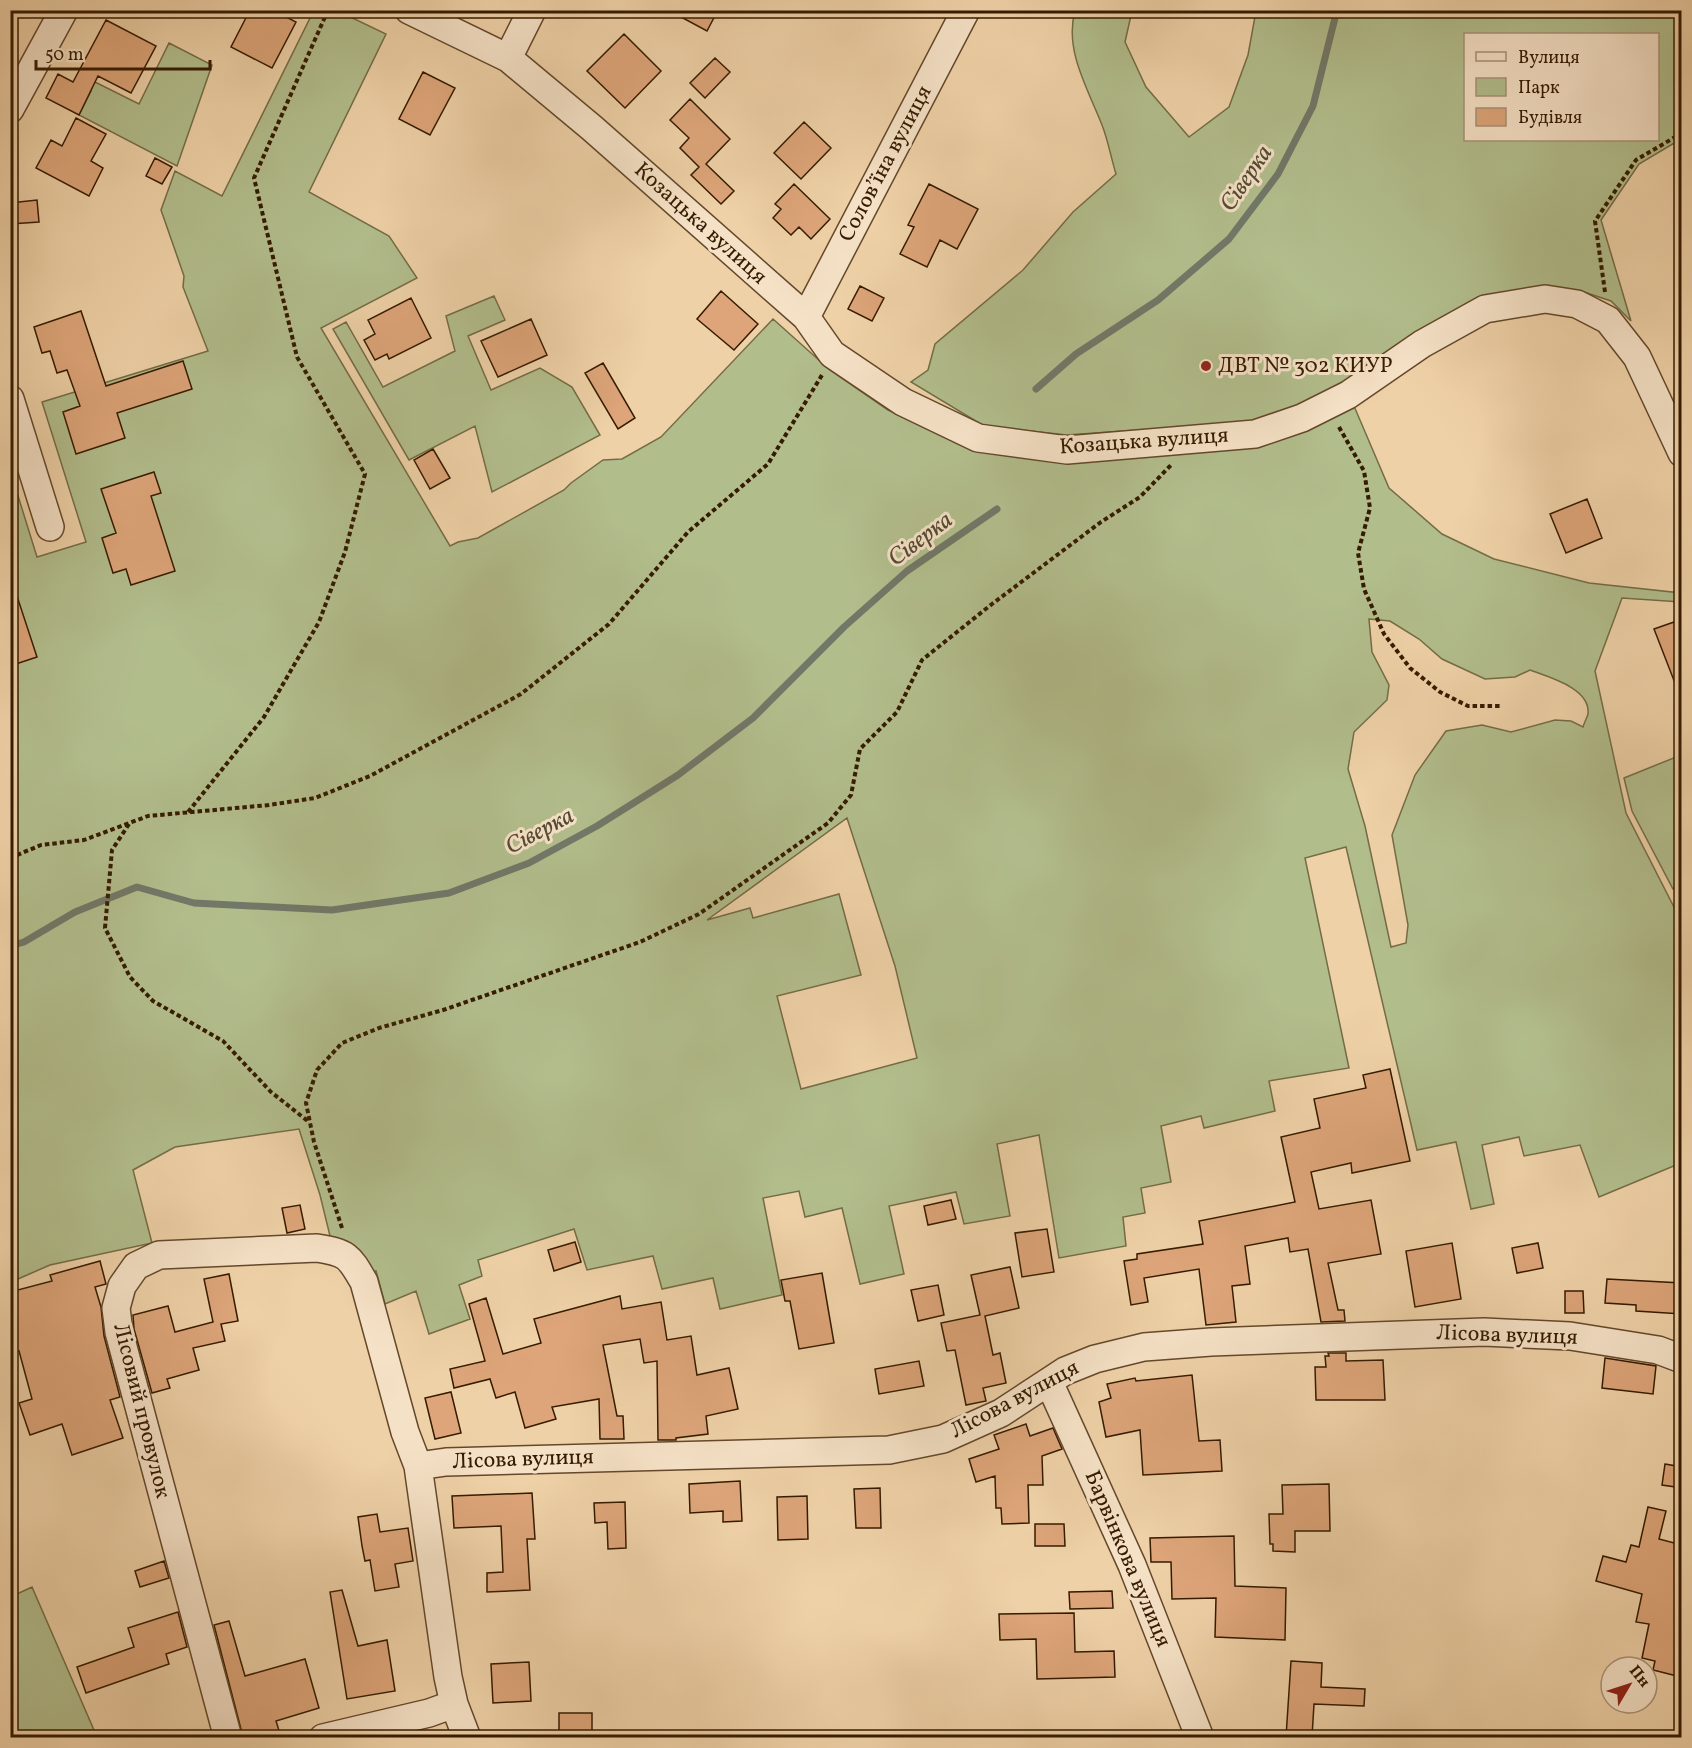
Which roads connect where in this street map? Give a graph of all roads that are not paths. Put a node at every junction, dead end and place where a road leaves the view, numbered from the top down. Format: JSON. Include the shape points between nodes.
{"nodes":[{"id":1,"x":64,"y":10,"type":"edge"},
{"id":2,"x":409,"y":10,"type":"edge"},
{"id":3,"x":532,"y":10,"type":"edge"},
{"id":4,"x":966,"y":10,"type":"edge"},
{"id":5,"x":508,"y":58,"type":"junction"},
{"id":6,"x":10,"y":109,"type":"edge"},
{"id":7,"x":806,"y":317,"type":"junction"},
{"id":8,"x":10,"y":399,"type":"edge"},
{"id":9,"x":1682,"y":453,"type":"edge"},
{"id":10,"x":50,"y":526,"type":"dead end"},
{"id":11,"x":351,"y":1260,"type":"joint"},
{"id":12,"x":1682,"y":1359,"type":"edge"},
{"id":13,"x":1049,"y":1382,"type":"junction"},
{"id":14,"x":418,"y":1466,"type":"junction"},
{"id":15,"x":454,"y":1704,"type":"junction"},
{"id":16,"x":228,"y":1737,"type":"edge"},
{"id":17,"x":324,"y":1737,"type":"edge"},
{"id":18,"x":467,"y":1737,"type":"edge"},
{"id":19,"x":1200,"y":1737,"type":"edge"}],
"edges":[{"from":1,"to":6,"type":"street"},
{"from":2,"to":5,"type":"street","name":"Козацька вулиця"},
{"from":3,"to":5,"type":"street"},
{"from":4,"to":7,"type":"street","name":"Соловʼїна вулиця"},
{"from":5,"to":7,"type":"street","name":"Козацька вулиця"},
{"from":7,"to":9,"type":"street","name":"Козацька вулиця","via":[[832,354],[903,402],[978,438],[1067,450],[1255,434],[1302,418],[1348,395],[1422,344],[1485,309],[1545,298],[1577,304],[1608,320],[1637,357]]},
{"from":8,"to":10,"type":"street"},
{"from":11,"to":14,"type":"street","name":"Лісова вулиця","via":[[364,1282]]},
{"from":11,"to":16,"type":"street","name":"Лісовий провулок","via":[[340,1252],[317,1248],[159,1255],[136,1266],[122,1286],[116,1308],[119,1332]]},
{"from":12,"to":13,"type":"street","name":"Лісова вулиця","via":[[1658,1350],[1570,1336],[1484,1332],[1144,1347],[1095,1359]]},
{"from":13,"to":14,"type":"street","name":"Лісова вулиця","via":[[1001,1413],[943,1439],[889,1450],[446,1462]]},
{"from":13,"to":19,"type":"street","name":"Барвінкова вулиця","via":[[1132,1564]]},
{"from":14,"to":15,"type":"street","name":"Лісова вулиця"},
{"from":15,"to":17,"type":"street"},
{"from":15,"to":18,"type":"street","name":"Лісова вулиця"}]}
